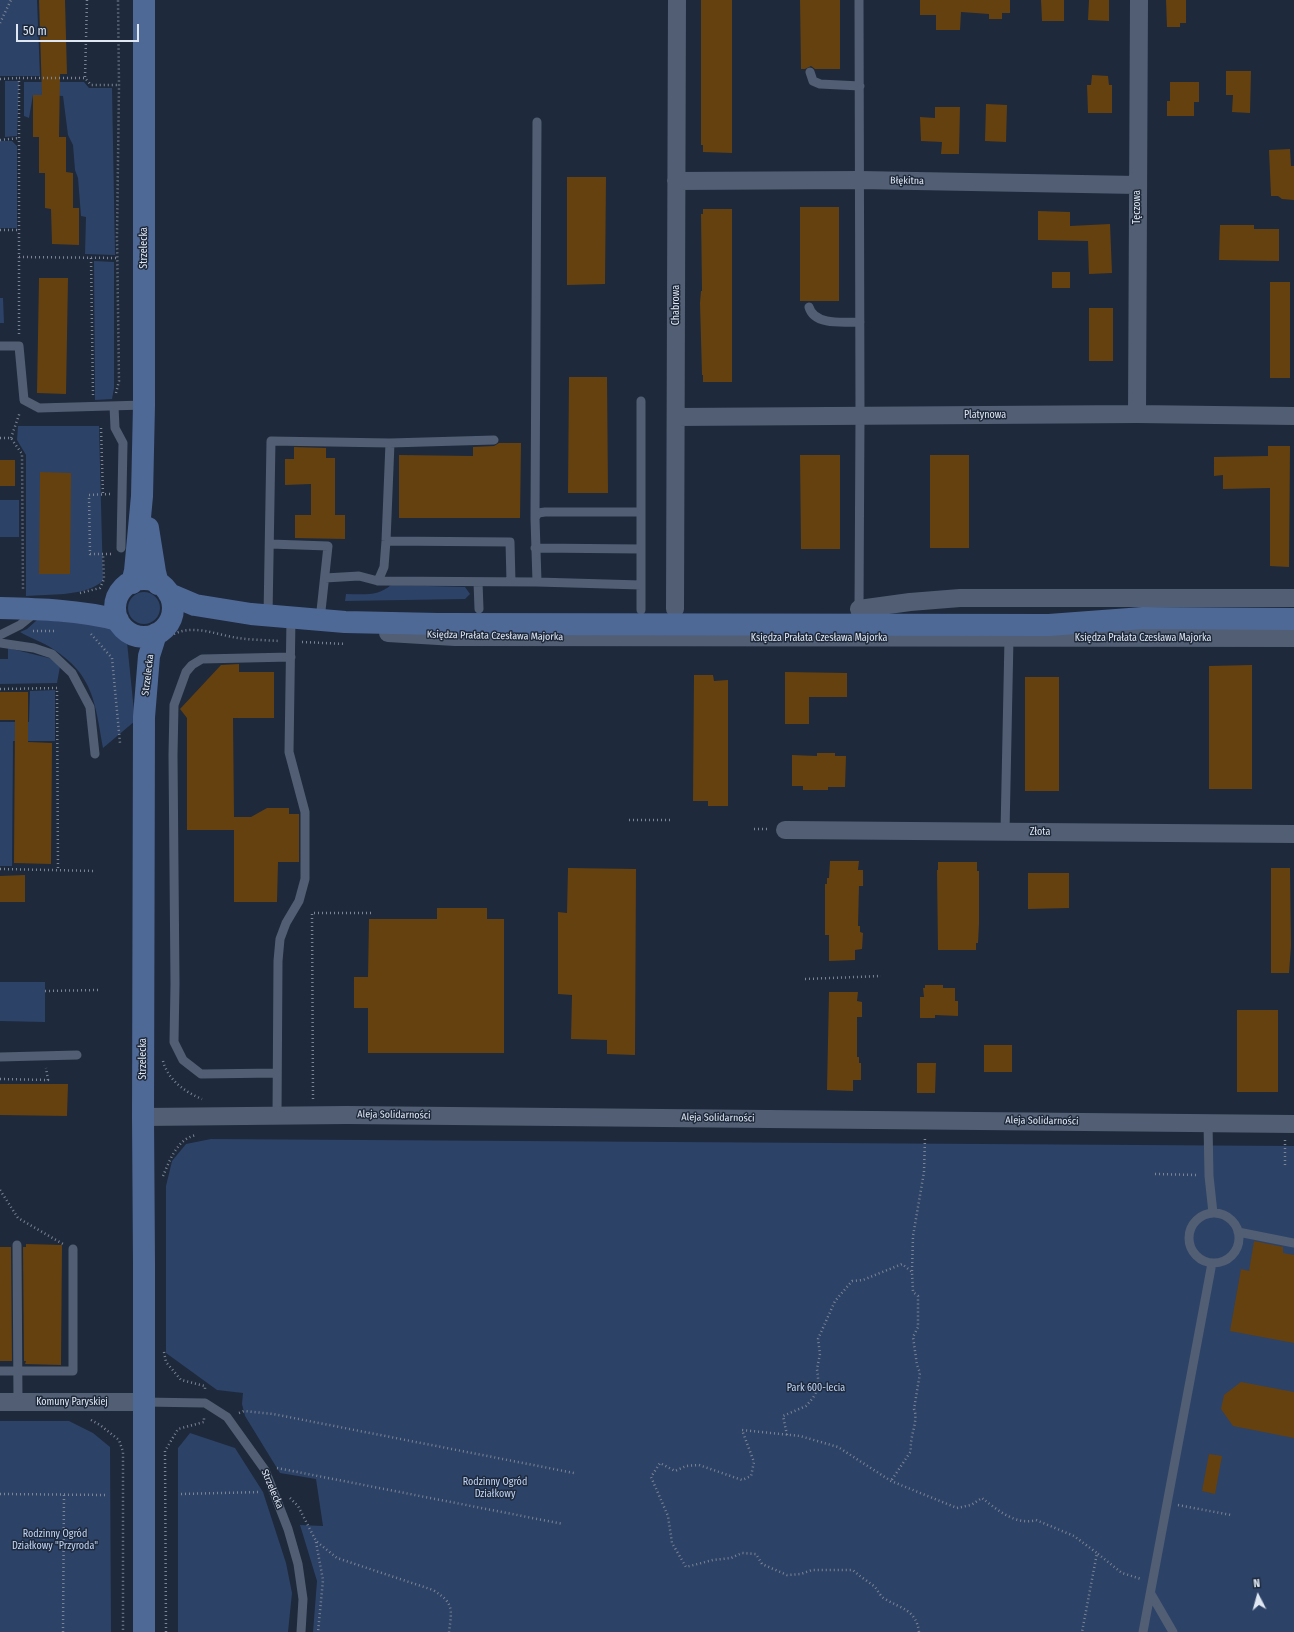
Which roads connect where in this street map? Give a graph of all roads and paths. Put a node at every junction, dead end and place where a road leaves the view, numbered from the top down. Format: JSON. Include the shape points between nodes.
{"nodes":[{"id":1,"x":11,"y":0,"type":"edge"},
{"id":2,"x":87,"y":0,"type":"edge"},
{"id":3,"x":118,"y":0,"type":"edge"},
{"id":4,"x":144,"y":0,"type":"edge"},
{"id":5,"x":677,"y":0,"type":"edge"},
{"id":6,"x":858,"y":0,"type":"edge"},
{"id":7,"x":1139,"y":0,"type":"edge"},
{"id":8,"x":0,"y":23,"type":"edge"},
{"id":9,"x":810,"y":72,"type":"dead end"},
{"id":10,"x":19,"y":78,"type":"junction"},
{"id":11,"x":85,"y":78,"type":"junction"},
{"id":12,"x":0,"y":79,"type":"edge"},
{"id":13,"x":119,"y":85,"type":"junction"},
{"id":14,"x":860,"y":86,"type":"junction"},
{"id":15,"x":537,"y":122,"type":"dead end"},
{"id":16,"x":19,"y":138,"type":"junction"},
{"id":17,"x":0,"y":140,"type":"edge"},
{"id":18,"x":860,"y":180,"type":"junction"},
{"id":19,"x":676,"y":181,"type":"junction"},
{"id":20,"x":1137,"y":185,"type":"junction"},
{"id":21,"x":0,"y":230,"type":"edge"},
{"id":22,"x":19,"y":230,"type":"junction"},
{"id":23,"x":19,"y":257,"type":"junction"},
{"id":24,"x":91,"y":258,"type":"junction"},
{"id":25,"x":117,"y":258,"type":"junction"},
{"id":26,"x":810,"y":307,"type":"dead end"},
{"id":27,"x":860,"y":322,"type":"junction"},
{"id":28,"x":0,"y":346,"type":"edge"},
{"id":29,"x":19,"y":346,"type":"junction"},
{"id":30,"x":24,"y":400,"type":"junction"},
{"id":31,"x":641,"y":401,"type":"dead end"},
{"id":32,"x":144,"y":405,"type":"junction"},
{"id":33,"x":97,"y":406,"type":"junction"},
{"id":34,"x":114,"y":406,"type":"junction"},
{"id":35,"x":1137,"y":414,"type":"junction"},
{"id":36,"x":860,"y":416,"type":"junction"},
{"id":37,"x":1294,"y":416,"type":"edge"},
{"id":38,"x":676,"y":417,"type":"junction"},
{"id":39,"x":0,"y":438,"type":"edge"},
{"id":40,"x":11,"y":438,"type":"junction"},
{"id":41,"x":494,"y":440,"type":"dead end"},
{"id":42,"x":390,"y":443,"type":"junction"},
{"id":43,"x":103,"y":494,"type":"junction"},
{"id":44,"x":132,"y":495,"type":"junction"},
{"id":45,"x":641,"y":512,"type":"junction"},
{"id":46,"x":535,"y":518,"type":"junction"},
{"id":47,"x":386,"y":541,"type":"junction"},
{"id":48,"x":270,"y":544,"type":"junction"},
{"id":49,"x":122,"y":548,"type":"joint"},
{"id":50,"x":535,"y":548,"type":"junction"},
{"id":51,"x":641,"y":548,"type":"junction"},
{"id":52,"x":103,"y":554,"type":"junction"},
{"id":53,"x":325,"y":578,"type":"junction"},
{"id":54,"x":378,"y":581,"type":"junction"},
{"id":55,"x":478,"y":582,"type":"junction"},
{"id":56,"x":511,"y":582,"type":"junction"},
{"id":57,"x":537,"y":582,"type":"junction"},
{"id":58,"x":641,"y":585,"type":"junction"},
{"id":59,"x":125,"y":589,"type":"junction"},
{"id":60,"x":164,"y":589,"type":"junction"},
{"id":61,"x":74,"y":593,"type":"dead end"},
{"id":62,"x":1291,"y":598,"type":"edge"},
{"id":63,"x":0,"y":608,"type":"edge"},
{"id":64,"x":32,"y":608,"type":"junction"},
{"id":65,"x":479,"y":609,"type":"junction"},
{"id":66,"x":675,"y":609,"type":"junction"},
{"id":67,"x":858,"y":609,"type":"junction"},
{"id":68,"x":641,"y":610,"type":"junction"},
{"id":69,"x":259,"y":615,"type":"junction"},
{"id":70,"x":291,"y":618,"type":"junction"},
{"id":71,"x":1143,"y":618,"type":"junction"},
{"id":72,"x":320,"y":620,"type":"junction"},
{"id":73,"x":345,"y":622,"type":"junction"},
{"id":74,"x":125,"y":627,"type":"junction"},
{"id":75,"x":161,"y":630,"type":"junction"},
{"id":76,"x":194,"y":630,"type":"dead end"},
{"id":77,"x":58,"y":631,"type":"dead end"},
{"id":78,"x":1292,"y":631,"type":"edge"},
{"id":79,"x":4,"y":633,"type":"edge"},
{"id":80,"x":89,"y":633,"type":"dead end"},
{"id":81,"x":1009,"y":638,"type":"junction"},
{"id":82,"x":291,"y":642,"type":"junction"},
{"id":83,"x":0,"y":643,"type":"edge"},
{"id":84,"x":346,"y":644,"type":"dead end"},
{"id":85,"x":291,"y":657,"type":"junction"},
{"id":86,"x":0,"y":689,"type":"edge"},
{"id":87,"x":144,"y":717,"type":"junction"},
{"id":88,"x":120,"y":743,"type":"dead end"},
{"id":89,"x":95,"y":754,"type":"dead end"},
{"id":90,"x":629,"y":820,"type":"dead end"},
{"id":91,"x":673,"y":820,"type":"dead end"},
{"id":92,"x":785,"y":830,"type":"dead end"},
{"id":93,"x":1005,"y":832,"type":"junction"},
{"id":94,"x":1294,"y":834,"type":"edge"},
{"id":95,"x":0,"y":869,"type":"edge"},
{"id":96,"x":58,"y":870,"type":"junction"},
{"id":97,"x":96,"y":871,"type":"dead end"},
{"id":98,"x":374,"y":913,"type":"dead end"},
{"id":99,"x":881,"y":976,"type":"dead end"},
{"id":100,"x":805,"y":979,"type":"dead end"},
{"id":101,"x":45,"y":990,"type":"dead end"},
{"id":102,"x":98,"y":990,"type":"dead end"},
{"id":103,"x":45,"y":1055,"type":"junction"},
{"id":104,"x":77,"y":1055,"type":"dead end"},
{"id":105,"x":0,"y":1057,"type":"edge"},
{"id":106,"x":277,"y":1074,"type":"junction"},
{"id":107,"x":0,"y":1079,"type":"edge"},
{"id":108,"x":314,"y":1107,"type":"dead end"},
{"id":109,"x":277,"y":1116,"type":"junction"},
{"id":110,"x":142,"y":1117,"type":"junction"},
{"id":111,"x":1208,"y":1123,"type":"junction"},
{"id":112,"x":1294,"y":1124,"type":"edge"},
{"id":113,"x":198,"y":1134,"type":"dead end"},
{"id":114,"x":925,"y":1137,"type":"dead end"},
{"id":115,"x":1285,"y":1140,"type":"dead end"},
{"id":116,"x":1285,"y":1166,"type":"dead end"},
{"id":117,"x":1155,"y":1174,"type":"dead end"},
{"id":118,"x":1209,"y":1176,"type":"junction"},
{"id":119,"x":162,"y":1178,"type":"dead end"},
{"id":120,"x":0,"y":1190,"type":"edge"},
{"id":121,"x":1213,"y":1213,"type":"junction"},
{"id":122,"x":1238,"y":1232,"type":"junction"},
{"id":123,"x":1294,"y":1243,"type":"edge"},
{"id":124,"x":17,"y":1245,"type":"dead end"},
{"id":125,"x":73,"y":1249,"type":"joint"},
{"id":126,"x":1212,"y":1263,"type":"junction"},
{"id":127,"x":912,"y":1272,"type":"junction"},
{"id":128,"x":164,"y":1347,"type":"dead end"},
{"id":129,"x":0,"y":1371,"type":"edge"},
{"id":130,"x":18,"y":1371,"type":"junction"},
{"id":131,"x":0,"y":1402,"type":"edge"},
{"id":132,"x":18,"y":1402,"type":"junction"},
{"id":133,"x":144,"y":1402,"type":"junction"},
{"id":134,"x":205,"y":1403,"type":"junction"},
{"id":135,"x":244,"y":1411,"type":"dead end"},
{"id":136,"x":88,"y":1418,"type":"dead end"},
{"id":137,"x":787,"y":1435,"type":"junction"},
{"id":138,"x":277,"y":1468,"type":"dead end"},
{"id":139,"x":574,"y":1473,"type":"dead end"},
{"id":140,"x":891,"y":1481,"type":"junction"},
{"id":141,"x":263,"y":1492,"type":"dead end"},
{"id":142,"x":0,"y":1494,"type":"edge"},
{"id":143,"x":64,"y":1494,"type":"junction"},
{"id":144,"x":181,"y":1494,"type":"dead end"},
{"id":145,"x":107,"y":1495,"type":"dead end"},
{"id":146,"x":1168,"y":1503,"type":"junction"},
{"id":147,"x":1231,"y":1515,"type":"dead end"},
{"id":148,"x":563,"y":1524,"type":"dead end"},
{"id":149,"x":309,"y":1526,"type":"dead end"},
{"id":150,"x":316,"y":1541,"type":"junction"},
{"id":151,"x":1097,"y":1553,"type":"junction"},
{"id":152,"x":1153,"y":1583,"type":"junction"},
{"id":153,"x":1151,"y":1594,"type":"junction"},
{"id":154,"x":63,"y":1632,"type":"edge"},
{"id":155,"x":123,"y":1632,"type":"edge"},
{"id":156,"x":144,"y":1632,"type":"edge"},
{"id":157,"x":166,"y":1632,"type":"edge"},
{"id":158,"x":301,"y":1632,"type":"edge"},
{"id":159,"x":318,"y":1632,"type":"edge"},
{"id":160,"x":449,"y":1632,"type":"edge"},
{"id":161,"x":920,"y":1632,"type":"edge"},
{"id":162,"x":1082,"y":1632,"type":"edge"},
{"id":163,"x":1143,"y":1632,"type":"edge"},
{"id":164,"x":1173,"y":1632,"type":"edge"}],
"edges":[{"from":1,"to":8,"type":"path"},
{"from":2,"to":11,"type":"path"},
{"from":3,"to":13,"type":"path"},
{"from":4,"to":32,"type":"street","name":"Strzelecka"},
{"from":5,"to":19,"type":"street","name":"Chabrowa"},
{"from":6,"to":14,"type":"lane"},
{"from":7,"to":20,"type":"street","name":"Tęczowa"},
{"from":9,"to":14,"type":"lane","via":[[813,81],[820,84]]},
{"from":10,"to":11,"type":"path"},
{"from":10,"to":12,"type":"path"},
{"from":10,"to":16,"type":"path"},
{"from":11,"to":13,"type":"path","via":[[91,85]]},
{"from":13,"to":25,"type":"path"},
{"from":14,"to":18,"type":"lane"},
{"from":15,"to":46,"type":"lane"},
{"from":16,"to":17,"type":"path"},
{"from":16,"to":22,"type":"path"},
{"from":18,"to":19,"type":"street","name":"Błękitna"},
{"from":18,"to":20,"type":"street","name":"Błękitna"},
{"from":18,"to":27,"type":"lane"},
{"from":19,"to":38,"type":"street","name":"Chabrowa"},
{"from":20,"to":35,"type":"street","name":"Tęczowa"},
{"from":21,"to":22,"type":"path"},
{"from":22,"to":23,"type":"path"},
{"from":23,"to":24,"type":"path"},
{"from":23,"to":29,"type":"path"},
{"from":24,"to":25,"type":"path"},
{"from":24,"to":33,"type":"path"},
{"from":25,"to":34,"type":"path","via":[[119,381]]},
{"from":26,"to":27,"type":"lane","via":[[810,311],[816,317],[824,320]]},
{"from":27,"to":36,"type":"lane"},
{"from":28,"to":29,"type":"lane"},
{"from":29,"to":30,"type":"lane"},
{"from":30,"to":33,"type":"lane","via":[[39,408]]},
{"from":30,"to":40,"type":"path"},
{"from":31,"to":45,"type":"lane"},
{"from":32,"to":34,"type":"lane"},
{"from":32,"to":44,"type":"street","name":"Strzelecka"},
{"from":33,"to":34,"type":"lane"},
{"from":33,"to":43,"type":"path"},
{"from":34,"to":44,"type":"lane","via":[[115,428],[123,443]]},
{"from":35,"to":36,"type":"street","name":"Platynowa"},
{"from":35,"to":37,"type":"street","name":"Platynowa"},
{"from":36,"to":38,"type":"street","name":"Platynowa"},
{"from":36,"to":67,"type":"lane"},
{"from":38,"to":66,"type":"street","name":"Chabrowa"},
{"from":39,"to":40,"type":"path"},
{"from":40,"to":64,"type":"path","via":[[22,454]]},
{"from":41,"to":42,"type":"lane"},
{"from":42,"to":47,"type":"lane"},
{"from":42,"to":48,"type":"lane","via":[[271,441]]},
{"from":43,"to":44,"type":"path"},
{"from":43,"to":52,"type":"path","via":[[89,495],[90,554]]},
{"from":44,"to":49,"type":"lane"},
{"from":44,"to":59,"type":"street","name":"Strzelecka","via":[[135,571]]},
{"from":44,"to":60,"type":"street","name":"Strzelecka","via":[[155,572]]},
{"from":45,"to":46,"type":"lane","via":[[545,512],[538,513]]},
{"from":45,"to":51,"type":"lane"},
{"from":46,"to":50,"type":"lane"},
{"from":47,"to":54,"type":"lane","via":[[384,566]]},
{"from":47,"to":56,"type":"lane","via":[[510,542]]},
{"from":48,"to":53,"type":"lane","via":[[328,546]]},
{"from":48,"to":69,"type":"lane"},
{"from":49,"to":52,"type":"path","via":[[121,553]]},
{"from":50,"to":51,"type":"lane"},
{"from":50,"to":57,"type":"lane"},
{"from":51,"to":58,"type":"lane"},
{"from":52,"to":61,"type":"path","via":[[104,579],[100,588]]},
{"from":53,"to":54,"type":"lane","via":[[359,576]]},
{"from":53,"to":72,"type":"lane"},
{"from":54,"to":55,"type":"lane"},
{"from":55,"to":56,"type":"lane"},
{"from":55,"to":65,"type":"lane"},
{"from":56,"to":57,"type":"lane"},
{"from":57,"to":58,"type":"lane"},
{"from":58,"to":68,"type":"lane"},
{"from":59,"to":60,"type":"street","via":[[145,580]]},
{"from":59,"to":64,"type":"street","via":[[92,603]]},
{"from":59,"to":74,"type":"street","via":[[116,603],[116,612]]},
{"from":60,"to":69,"type":"street","name":"Księdza Prałata Czesława Majorka","via":[[195,604]]},
{"from":60,"to":75,"type":"street","via":[[173,607],[170,621]]},
{"from":62,"to":67,"type":"street","name":"Księdza Prałata Czesława Majorka","via":[[960,598]]},
{"from":63,"to":64,"type":"street"},
{"from":64,"to":74,"type":"street","via":[[91,614]]},
{"from":64,"to":79,"type":"lane","via":[[20,625]]},
{"from":65,"to":68,"type":"street","name":"Księdza Prałata Czesława Majorka"},
{"from":65,"to":73,"type":"street","name":"Księdza Prałata Czesława Majorka","via":[[408,609],[382,612]]},
{"from":66,"to":67,"type":"street","name":"Księdza Prałata Czesława Majorka"},
{"from":66,"to":68,"type":"street","name":"Księdza Prałata Czesława Majorka"},
{"from":67,"to":71,"type":"street","name":"Księdza Prałata Czesława Majorka","via":[[1102,613]]},
{"from":69,"to":70,"type":"street","name":"Księdza Prałata Czesława Majorka"},
{"from":69,"to":75,"type":"street","name":"Księdza Prałata Czesława Majorka","via":[[179,620]]},
{"from":70,"to":72,"type":"street","name":"Księdza Prałata Czesława Majorka"},
{"from":70,"to":82,"type":"lane"},
{"from":71,"to":73,"type":"street","name":"Księdza Prałata Czesława Majorka","via":[[1049,625]]},
{"from":71,"to":78,"type":"street","name":"Księdza Prałata Czesława Majorka"},
{"from":72,"to":73,"type":"street","name":"Księdza Prałata Czesława Majorka"},
{"from":73,"to":81,"type":"street","name":"Księdza Prałata Czesława Majorka","via":[[383,633],[455,637]]},
{"from":74,"to":75,"type":"street","via":[[144,637]]},
{"from":74,"to":87,"type":"street","name":"Strzelecka","via":[[136,656]]},
{"from":75,"to":87,"type":"street","name":"Strzelecka","via":[[149,656]]},
{"from":76,"to":82,"type":"path","via":[[240,639]]},
{"from":77,"to":79,"type":"path"},
{"from":78,"to":81,"type":"street","name":"Księdza Prałata Czesława Majorka"},
{"from":80,"to":88,"type":"path","via":[[112,658]]},
{"from":81,"to":93,"type":"lane"},
{"from":82,"to":84,"type":"path"},
{"from":82,"to":85,"type":"lane"},
{"from":83,"to":89,"type":"lane","via":[[34,648],[52,654],[72,673],[90,707]]},
{"from":85,"to":106,"type":"lane","via":[[289,752],[305,812],[305,879],[299,901],[280,939]]},
{"from":85,"to":106,"type":"lane","via":[[202,659],[186,672],[174,705],[174,1042],[183,1060],[200,1074]]},
{"from":86,"to":96,"type":"path","via":[[57,688]]},
{"from":87,"to":110,"type":"street","name":"Strzelecka"},
{"from":90,"to":91,"type":"path"},
{"from":92,"to":93,"type":"street","name":"Złota"},
{"from":93,"to":94,"type":"street","name":"Złota"},
{"from":95,"to":96,"type":"path"},
{"from":96,"to":97,"type":"path"},
{"from":98,"to":108,"type":"path","via":[[312,913]]},
{"from":99,"to":100,"type":"path"},
{"from":101,"to":102,"type":"path"},
{"from":103,"to":104,"type":"lane"},
{"from":103,"to":105,"type":"lane"},
{"from":103,"to":107,"type":"path","via":[[48,1080]]},
{"from":106,"to":109,"type":"lane"},
{"from":109,"to":110,"type":"street","name":"Aleja Solidarności"},
{"from":109,"to":111,"type":"street","name":"Aleja Solidarności"},
{"from":110,"to":133,"type":"street","name":"Strzelecka"},
{"from":111,"to":112,"type":"street","name":"Aleja Solidarności"},
{"from":111,"to":118,"type":"lane"},
{"from":113,"to":119,"type":"path","via":[[184,1140],[176,1149]]},
{"from":114,"to":127,"type":"path","via":[[924,1172],[914,1236]]},
{"from":115,"to":116,"type":"path"},
{"from":117,"to":118,"type":"path"},
{"from":118,"to":121,"type":"lane"},
{"from":120,"to":125,"type":"path","via":[[18,1218]]},
{"from":121,"to":122,"type":"lane","via":[[1226,1216]]},
{"from":121,"to":126,"type":"lane","via":[[1198,1219],[1190,1234],[1192,1250],[1204,1261]]},
{"from":122,"to":123,"type":"lane"},
{"from":122,"to":126,"type":"lane","via":[[1237,1247],[1233,1254],[1227,1259]]},
{"from":124,"to":130,"type":"lane"},
{"from":125,"to":130,"type":"lane","via":[[73,1371]]},
{"from":126,"to":146,"type":"lane"},
{"from":127,"to":137,"type":"path","via":[[902,1264],[863,1280],[852,1281],[835,1301],[818,1339],[819,1387],[806,1406],[783,1416]]},
{"from":127,"to":140,"type":"path","via":[[914,1292],[918,1296],[918,1327],[913,1337],[920,1372],[914,1409],[916,1414],[911,1451]]},
{"from":128,"to":134,"type":"path","via":[[166,1362],[181,1380],[205,1386]]},
{"from":129,"to":130,"type":"lane"},
{"from":130,"to":132,"type":"lane"},
{"from":131,"to":132,"type":"street","name":"Komuny Paryskiej"},
{"from":132,"to":133,"type":"street","name":"Komuny Paryskiej"},
{"from":133,"to":134,"type":"lane"},
{"from":133,"to":156,"type":"street","name":"Strzelecka"},
{"from":134,"to":157,"type":"path","via":[[204,1422],[178,1429],[165,1451]]},
{"from":134,"to":158,"type":"lane","name":"Strzelecka","via":[[228,1417],[265,1470],[288,1529],[298,1564],[303,1599]]},
{"from":135,"to":139,"type":"path","via":[[273,1414]]},
{"from":136,"to":155,"type":"path","via":[[119,1440],[123,1452]]},
{"from":137,"to":140,"type":"path","via":[[800,1436],[838,1447]]},
{"from":137,"to":161,"type":"path","via":[[742,1430],[754,1462],[751,1476],[742,1480],[699,1465],[686,1466],[675,1472],[660,1463],[657,1465],[651,1477],[668,1516],[672,1543],[686,1567],[731,1558],[742,1553],[756,1554],[762,1564],[787,1575],[812,1570],[853,1570],[875,1587],[884,1599],[907,1610],[916,1620]]},
{"from":138,"to":148,"type":"path"},
{"from":140,"to":151,"type":"path","via":[[957,1508],[971,1505],[982,1498],[1002,1513],[1017,1519],[1036,1520],[1074,1536]]},
{"from":141,"to":144,"type":"path"},
{"from":142,"to":143,"type":"path"},
{"from":143,"to":145,"type":"path"},
{"from":143,"to":154,"type":"path"},
{"from":146,"to":147,"type":"path"},
{"from":146,"to":152,"type":"lane"},
{"from":149,"to":150,"type":"path"},
{"from":150,"to":159,"type":"path","via":[[323,1580]]},
{"from":150,"to":160,"type":"path","via":[[337,1558],[433,1590],[446,1598],[452,1613]]},
{"from":151,"to":152,"type":"path","via":[[1122,1573]]},
{"from":151,"to":162,"type":"path"},
{"from":152,"to":153,"type":"lane"},
{"from":153,"to":163,"type":"lane"},
{"from":153,"to":164,"type":"lane"}]}
